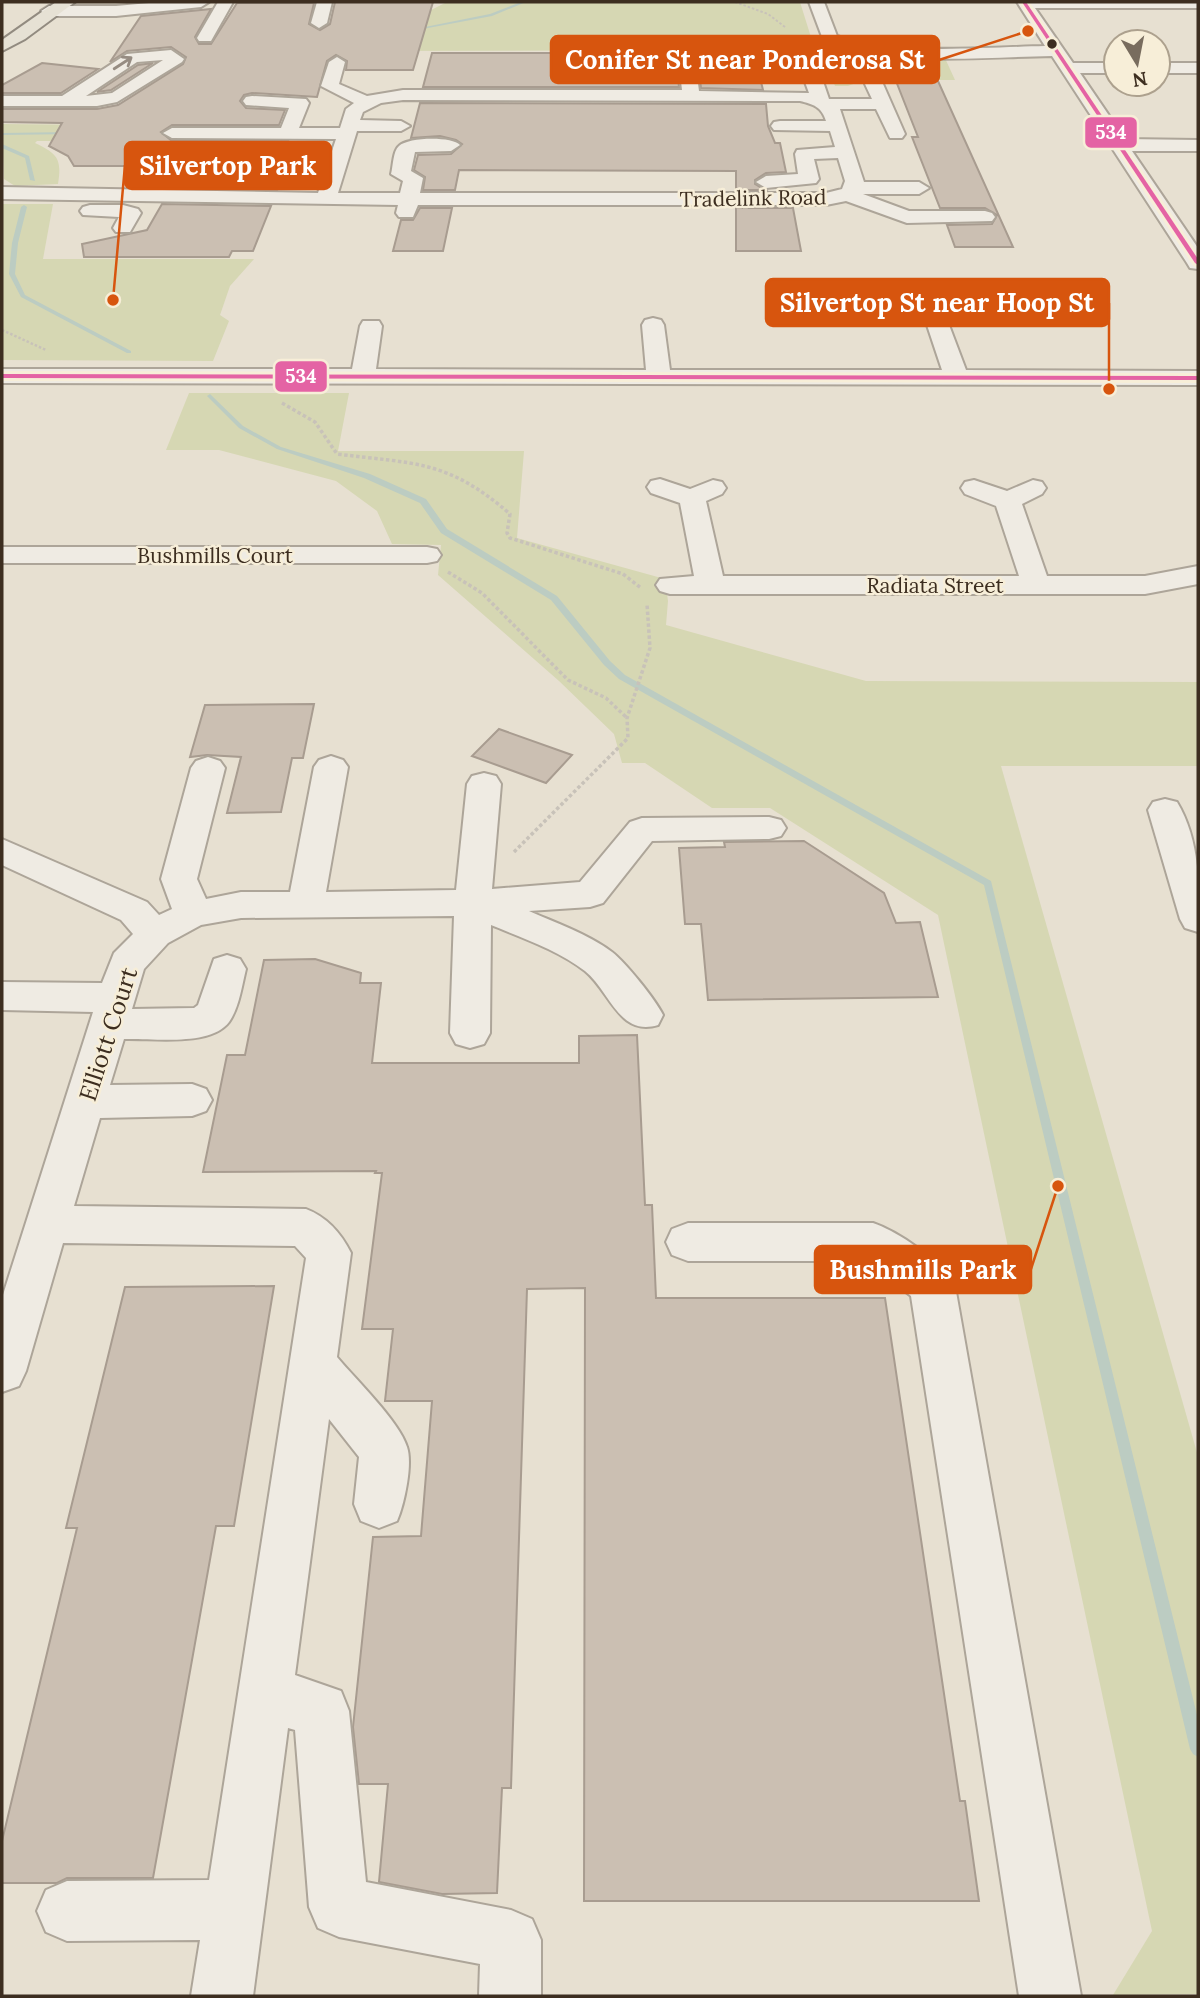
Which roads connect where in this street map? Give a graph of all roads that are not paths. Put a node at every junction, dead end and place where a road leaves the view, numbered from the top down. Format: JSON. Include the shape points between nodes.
{"nodes":[{"id":1,"x":67,"y":2,"type":"edge"},
{"id":2,"x":201,"y":2,"type":"edge"},
{"id":3,"x":225,"y":2,"type":"edge"},
{"id":4,"x":324,"y":2,"type":"edge"},
{"id":5,"x":817,"y":2,"type":"edge"},
{"id":6,"x":1025,"y":2,"type":"edge"},
{"id":7,"x":1198,"y":3,"type":"edge"},
{"id":8,"x":49,"y":11,"type":"junction"},
{"id":9,"x":318,"y":23,"type":"dead end"},
{"id":10,"x":205,"y":38,"type":"dead end"},
{"id":11,"x":2,"y":46,"type":"edge"},
{"id":12,"x":1056,"y":51,"type":"junction"},
{"id":13,"x":725,"y":52,"type":"junction"},
{"id":14,"x":764,"y":52,"type":"junction"},
{"id":15,"x":337,"y":62,"type":"dead end"},
{"id":16,"x":1070,"y":68,"type":"junction"},
{"id":17,"x":1102,"y":68,"type":"edge"},
{"id":18,"x":1172,"y":68,"type":"edge"},
{"id":19,"x":1198,"y":68,"type":"edge"},
{"id":20,"x":729,"y":72,"type":"dead end"},
{"id":21,"x":769,"y":72,"type":"dead end"},
{"id":22,"x":470,"y":74,"type":"dead end"},
{"id":23,"x":550,"y":74,"type":"dead end"},
{"id":24,"x":627,"y":76,"type":"dead end"},
{"id":25,"x":815,"y":81,"type":"junction"},
{"id":26,"x":874,"y":84,"type":"dead end"},
{"id":27,"x":692,"y":91,"type":"junction"},
{"id":28,"x":371,"y":94,"type":"junction"},
{"id":29,"x":466,"y":95,"type":"junction"},
{"id":30,"x":502,"y":95,"type":"junction"},
{"id":31,"x":547,"y":95,"type":"junction"},
{"id":32,"x":627,"y":96,"type":"junction"},
{"id":33,"x":2,"y":101,"type":"edge"},
{"id":34,"x":66,"y":101,"type":"junction"},
{"id":35,"x":252,"y":101,"type":"dead end"},
{"id":36,"x":823,"y":102,"type":"junction"},
{"id":37,"x":883,"y":104,"type":"junction"},
{"id":38,"x":648,"y":114,"type":"dead end"},
{"id":39,"x":500,"y":117,"type":"dead end"},
{"id":40,"x":401,"y":125,"type":"dead end"},
{"id":41,"x":779,"y":125,"type":"dead end"},
{"id":42,"x":837,"y":126,"type":"junction"},
{"id":43,"x":173,"y":133,"type":"dead end"},
{"id":44,"x":896,"y":134,"type":"dead end"},
{"id":45,"x":346,"y":136,"type":"junction"},
{"id":46,"x":288,"y":141,"type":"junction"},
{"id":47,"x":451,"y":145,"type":"dead end"},
{"id":48,"x":1119,"y":145,"type":"junction"},
{"id":49,"x":1198,"y":145,"type":"edge"},
{"id":50,"x":846,"y":154,"type":"junction"},
{"id":51,"x":871,"y":155,"type":"dead end"},
{"id":52,"x":121,"y":174,"type":"dead end"},
{"id":53,"x":503,"y":175,"type":"dead end"},
{"id":54,"x":595,"y":176,"type":"dead end"},
{"id":55,"x":169,"y":177,"type":"dead end"},
{"id":56,"x":254,"y":177,"type":"dead end"},
{"id":57,"x":919,"y":188,"type":"dead end"},
{"id":58,"x":851,"y":192,"type":"junction"},
{"id":59,"x":2,"y":193,"type":"edge"},
{"id":60,"x":158,"y":196,"type":"junction"},
{"id":61,"x":211,"y":197,"type":"junction"},
{"id":62,"x":246,"y":197,"type":"junction"},
{"id":63,"x":299,"y":198,"type":"junction"},
{"id":64,"x":326,"y":199,"type":"junction"},
{"id":65,"x":409,"y":199,"type":"junction"},
{"id":66,"x":478,"y":199,"type":"junction"},
{"id":67,"x":501,"y":199,"type":"junction"},
{"id":68,"x":571,"y":199,"type":"junction"},
{"id":69,"x":595,"y":199,"type":"junction"},
{"id":70,"x":826,"y":199,"type":"junction"},
{"id":71,"x":758,"y":205,"type":"junction"},
{"id":72,"x":91,"y":206,"type":"junction"},
{"id":73,"x":985,"y":217,"type":"dead end"},
{"id":74,"x":197,"y":220,"type":"dead end"},
{"id":75,"x":291,"y":220,"type":"dead end"},
{"id":76,"x":476,"y":220,"type":"dead end"},
{"id":77,"x":571,"y":220,"type":"dead end"},
{"id":78,"x":837,"y":221,"type":"dead end"},
{"id":79,"x":122,"y":228,"type":"dead end"},
{"id":80,"x":1198,"y":263,"type":"edge"},
{"id":81,"x":653,"y":325,"type":"dead end"},
{"id":82,"x":938,"y":325,"type":"dead end"},
{"id":83,"x":371,"y":326,"type":"dead end"},
{"id":84,"x":2,"y":376,"type":"edge"},
{"id":85,"x":363,"y":377,"type":"junction"},
{"id":86,"x":659,"y":377,"type":"junction"},
{"id":87,"x":957,"y":378,"type":"junction"},
{"id":88,"x":1198,"y":378,"type":"edge"},
{"id":89,"x":660,"y":487,"type":"dead end"},
{"id":90,"x":974,"y":488,"type":"dead end"},
{"id":91,"x":1033,"y":488,"type":"dead end"},
{"id":92,"x":1007,"y":501,"type":"junction"},
{"id":93,"x":2,"y":555,"type":"edge"},
{"id":94,"x":427,"y":555,"type":"road end"},
{"id":95,"x":1198,"y":575,"type":"edge"},
{"id":96,"x":670,"y":585,"type":"dead end"},
{"id":97,"x":710,"y":585,"type":"junction"},
{"id":98,"x":1036,"y":585,"type":"junction"},
{"id":99,"x":331,"y":767,"type":"dead end"},
{"id":100,"x":208,"y":768,"type":"dead end"},
{"id":101,"x":484,"y":784,"type":"dead end"},
{"id":102,"x":1165,"y":810,"type":"dead end"},
{"id":103,"x":769,"y":828,"type":"dead end"},
{"id":104,"x":2,"y":851,"type":"edge"},
{"id":105,"x":473,"y":903,"type":"junction"},
{"id":106,"x":306,"y":904,"type":"junction"},
{"id":107,"x":192,"y":914,"type":"junction"},
{"id":108,"x":1198,"y":919,"type":"edge"},
{"id":109,"x":155,"y":934,"type":"junction"},
{"id":110,"x":226,"y":969,"type":"dead end"},
{"id":111,"x":2,"y":996,"type":"edge"},
{"id":112,"x":113,"y":1011,"type":"junction"},
{"id":113,"x":644,"y":1015,"type":"dead end"},
{"id":114,"x":470,"y":1033,"type":"dead end"},
{"id":115,"x":192,"y":1100,"type":"dead end"},
{"id":116,"x":85,"y":1102,"type":"junction"},
{"id":117,"x":47,"y":1224,"type":"junction"},
{"id":118,"x":688,"y":1242,"type":"dead end"},
{"id":119,"x":314,"y":1364,"type":"junction"},
{"id":120,"x":2,"y":1371,"type":"edge"},
{"id":121,"x":379,"y":1504,"type":"dead end"},
{"id":122,"x":266,"y":1693,"type":"junction"},
{"id":123,"x":234,"y":1910,"type":"junction"},
{"id":124,"x":67,"y":1911,"type":"dead end"},
{"id":125,"x":222,"y":1996,"type":"edge"},
{"id":126,"x":510,"y":1996,"type":"edge"},
{"id":127,"x":1050,"y":1996,"type":"edge"}],
"edges":[{"from":1,"to":8,"type":"main road"},
{"from":2,"to":8,"type":"street","via":[[103,12]]},
{"from":3,"to":10,"type":"street"},
{"from":4,"to":9,"type":"street"},
{"from":5,"to":12,"type":"street","via":[[830,39],[849,47]]},
{"from":6,"to":7,"type":"street"},
{"from":6,"to":12,"type":"street"},
{"from":8,"to":11,"type":"main road"},
{"from":12,"to":16,"type":"street"},
{"from":13,"to":14,"type":"street"},
{"from":13,"to":20,"type":"street"},
{"from":13,"to":27,"type":"street","via":[[686,55]]},
{"from":14,"to":21,"type":"street"},
{"from":14,"to":25,"type":"street","name":"Tradelink Road","via":[[806,55]]},
{"from":15,"to":28,"type":"street","via":[[330,86]]},
{"from":16,"to":17,"type":"street"},
{"from":16,"to":48,"type":"street"},
{"from":18,"to":19,"type":"street"},
{"from":22,"to":29,"type":"street"},
{"from":23,"to":31,"type":"street"},
{"from":24,"to":32,"type":"street"},
{"from":25,"to":27,"type":"street"},
{"from":25,"to":36,"type":"street","name":"Tradelink Road"},
{"from":26,"to":37,"type":"street"},
{"from":27,"to":32,"type":"street"},
{"from":27,"to":36,"type":"street","via":[[800,96]]},
{"from":27,"to":38,"type":"street","via":[[698,111]]},
{"from":28,"to":29,"type":"street"},
{"from":28,"to":45,"type":"street","via":[[355,109]]},
{"from":29,"to":30,"type":"street"},
{"from":30,"to":31,"type":"street"},
{"from":30,"to":39,"type":"street"},
{"from":31,"to":32,"type":"street","via":[[575,104]]},
{"from":33,"to":34,"type":"street"},
{"from":34,"to":34,"type":"street","one_way":true,"via":[[133,57],[171,55],[176,59],[117,97]]},
{"from":35,"to":46,"type":"street","via":[[300,103]]},
{"from":36,"to":37,"type":"street"},
{"from":36,"to":42,"type":"street","name":"Tradelink Road"},
{"from":37,"to":44,"type":"street"},
{"from":40,"to":45,"type":"street"},
{"from":41,"to":42,"type":"street"},
{"from":42,"to":50,"type":"street","name":"Tradelink Road"},
{"from":43,"to":46,"type":"street"},
{"from":45,"to":46,"type":"street"},
{"from":45,"to":64,"type":"street"},
{"from":47,"to":65,"type":"street","via":[[406,149],[401,174],[413,178]]},
{"from":48,"to":49,"type":"street"},
{"from":48,"to":80,"type":"street"},
{"from":50,"to":51,"type":"street"},
{"from":50,"to":58,"type":"street","name":"Tradelink Road"},
{"from":50,"to":71,"type":"street","via":[[804,154],[809,179],[761,184]]},
{"from":52,"to":72,"type":"street"},
{"from":53,"to":67,"type":"street"},
{"from":54,"to":69,"type":"street"},
{"from":55,"to":60,"type":"street"},
{"from":56,"to":62,"type":"street"},
{"from":57,"to":58,"type":"street"},
{"from":58,"to":70,"type":"street","name":"Tradelink Road"},
{"from":58,"to":73,"type":"street","via":[[907,217]]},
{"from":59,"to":72,"type":"street"},
{"from":60,"to":61,"type":"street"},
{"from":60,"to":72,"type":"street"},
{"from":61,"to":62,"type":"street"},
{"from":61,"to":74,"type":"street"},
{"from":62,"to":63,"type":"street"},
{"from":63,"to":64,"type":"street"},
{"from":63,"to":75,"type":"street"},
{"from":64,"to":65,"type":"street","via":[[405,216]]},
{"from":65,"to":66,"type":"street","name":"Tradelink Road"},
{"from":66,"to":67,"type":"street","name":"Tradelink Road"},
{"from":66,"to":76,"type":"street"},
{"from":67,"to":68,"type":"street","name":"Tradelink Road"},
{"from":68,"to":69,"type":"street","name":"Tradelink Road"},
{"from":68,"to":77,"type":"street"},
{"from":69,"to":71,"type":"street","name":"Tradelink Road","via":[[664,209],[683,192]]},
{"from":70,"to":71,"type":"street","name":"Tradelink Road"},
{"from":70,"to":78,"type":"street"},
{"from":72,"to":79,"type":"street","via":[[131,214]]},
{"from":81,"to":86,"type":"street"},
{"from":82,"to":87,"type":"street"},
{"from":83,"to":85,"type":"street"},
{"from":84,"to":85,"type":"street"},
{"from":85,"to":86,"type":"street"},
{"from":86,"to":87,"type":"street"},
{"from":87,"to":88,"type":"street"},
{"from":89,"to":97,"type":"street","via":[[704,492]]},
{"from":90,"to":92,"type":"street"},
{"from":91,"to":92,"type":"street"},
{"from":92,"to":98,"type":"street"},
{"from":93,"to":94,"type":"street","name":"Bushmills Court"},
{"from":95,"to":98,"type":"street","name":"Radiata Street","via":[[1145,585]]},
{"from":96,"to":97,"type":"street","name":"Radiata Street"},
{"from":97,"to":98,"type":"street","name":"Radiata Street"},
{"from":99,"to":106,"type":"street"},
{"from":100,"to":107,"type":"street","via":[[179,879]]},
{"from":101,"to":105,"type":"street"},
{"from":102,"to":108,"type":"street"},
{"from":103,"to":105,"type":"street","name":"Elliott Court","via":[[642,831],[590,894]]},
{"from":104,"to":109,"type":"street","via":[[134,911]]},
{"from":105,"to":106,"type":"street","name":"Elliott Court"},
{"from":105,"to":113,"type":"street","via":[[552,936],[599,962]]},
{"from":105,"to":114,"type":"street"},
{"from":106,"to":107,"type":"street","name":"Elliott Court","via":[[241,905]]},
{"from":107,"to":109,"type":"street","name":"Elliott Court"},
{"from":109,"to":112,"type":"street","name":"Elliott Court","via":[[127,963]]},
{"from":110,"to":112,"type":"street","via":[[215,1012],[203,1023]]},
{"from":111,"to":112,"type":"street"},
{"from":112,"to":116,"type":"street","name":"Elliott Court"},
{"from":115,"to":116,"type":"street"},
{"from":116,"to":117,"type":"street","name":"Elliott Court"},
{"from":117,"to":119,"type":"street","via":[[306,1227],[329,1254]]},
{"from":117,"to":120,"type":"street","name":"Elliott Court"},
{"from":118,"to":127,"type":"street","via":[[873,1242],[932,1286]]},
{"from":119,"to":121,"type":"street","via":[[384,1450]]},
{"from":119,"to":122,"type":"street"},
{"from":122,"to":123,"type":"street"},
{"from":122,"to":126,"type":"street","via":[[321,1711],[339,1907],[511,1940]]},
{"from":123,"to":124,"type":"street"},
{"from":123,"to":125,"type":"street"}]}
